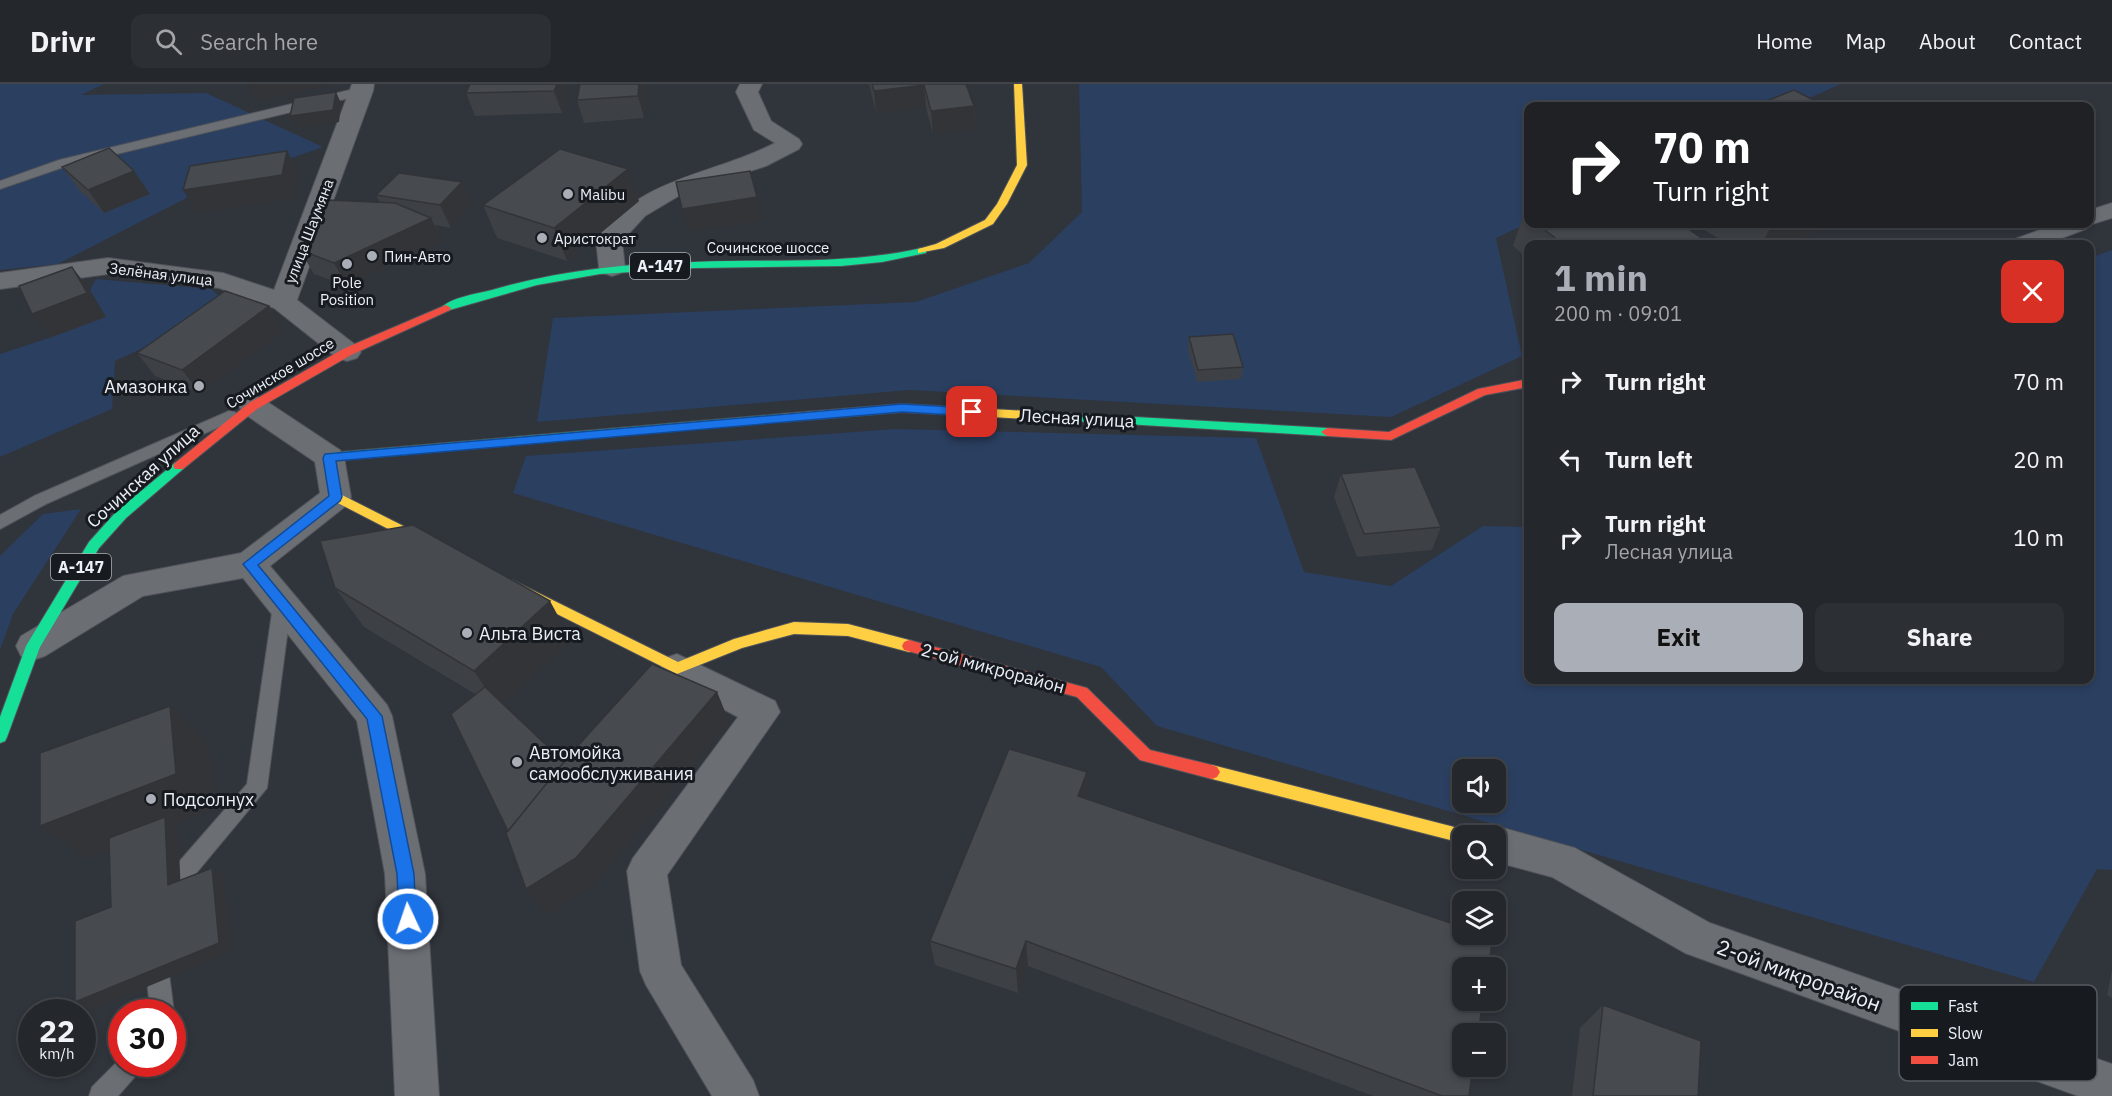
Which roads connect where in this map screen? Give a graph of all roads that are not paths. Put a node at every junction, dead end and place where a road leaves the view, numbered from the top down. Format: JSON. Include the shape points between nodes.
{"nodes":[{"id":1,"x":751,"y":84,"type":"edge"},
{"id":2,"x":1018,"y":84,"type":"edge"},
{"id":3,"x":363,"y":87,"type":"edge"},
{"id":4,"x":0,"y":185,"type":"edge"},
{"id":5,"x":2112,"y":210,"type":"edge"},
{"id":6,"x":2094,"y":217,"type":"edge"},
{"id":7,"x":2066,"y":228,"type":"edge"},
{"id":8,"x":2035,"y":240,"type":"edge"},
{"id":9,"x":612,"y":268,"type":"junction"},
{"id":10,"x":0,"y":281,"type":"edge"},
{"id":11,"x":283,"y":302,"type":"junction"},
{"id":12,"x":347,"y":352,"type":"junction"},
{"id":13,"x":1524,"y":384,"type":"edge"},
{"id":14,"x":253,"y":406,"type":"junction"},
{"id":15,"x":215,"y":435,"type":"joint"},
{"id":16,"x":329,"y":458,"type":"junction"},
{"id":17,"x":336,"y":497,"type":"junction"},
{"id":18,"x":0,"y":523,"type":"edge"},
{"id":19,"x":453,"y":556,"type":"edge"},
{"id":20,"x":250,"y":564,"type":"junction"},
{"id":21,"x":496,"y":578,"type":"edge"},
{"id":22,"x":282,"y":606,"type":"junction"},
{"id":23,"x":33,"y":646,"type":"junction"},
{"id":24,"x":677,"y":668,"type":"junction"},
{"id":25,"x":0,"y":737,"type":"edge"},
{"id":26,"x":1452,"y":833,"type":"edge"},
{"id":27,"x":1506,"y":847,"type":"edge"},
{"id":28,"x":151,"y":909,"type":"edge"},
{"id":29,"x":154,"y":944,"type":"edge"},
{"id":30,"x":160,"y":999,"type":"edge"},
{"id":31,"x":1899,"y":1010,"type":"edge"},
{"id":32,"x":119,"y":1077,"type":"edge"},
{"id":33,"x":2097,"y":1081,"type":"edge"},
{"id":34,"x":2112,"y":1086,"type":"edge"},
{"id":35,"x":101,"y":1096,"type":"edge"},
{"id":36,"x":417,"y":1096,"type":"edge"},
{"id":37,"x":737,"y":1096,"type":"edge"}],
"edges":[{"from":1,"to":9,"type":"street","via":[[747,92],[762,125],[791,144],[758,161],[679,186],[636,211],[609,240]]},
{"from":2,"to":9,"type":"main road","name":"Сочинское шоссе","number":"А-147","via":[[1023,165],[989,222],[940,246],[850,263]]},
{"from":3,"to":4,"type":"lane","via":[[63,163]]},
{"from":3,"to":11,"type":"street","name":"улица Шаумяна"},
{"from":5,"to":6,"type":"street"},
{"from":7,"to":8,"type":"street"},
{"from":9,"to":12,"type":"main road","name":"Сочинское шоссе","number":"А-147","via":[[543,279],[462,301]]},
{"from":10,"to":11,"type":"street","name":"Зелёная улица","via":[[108,266],[223,281]]},
{"from":11,"to":12,"type":"street","name":"улица Шаумяна"},
{"from":12,"to":14,"type":"main road","name":"Сочинское шоссе","number":"А-147"},
{"from":13,"to":16,"type":"main road","name":"Лесная улица","via":[[1482,392],[1390,436],[902,408]]},
{"from":14,"to":15,"type":"main road","name":"Сочинское шоссе","number":"А-147"},
{"from":14,"to":16,"type":"street"},
{"from":14,"to":18,"type":"lane","via":[[40,500]]},
{"from":15,"to":23,"type":"main road","name":"Сочинская улица","number":"А-147","via":[[121,515],[94,545]]},
{"from":16,"to":17,"type":"street"},
{"from":17,"to":19,"type":"main road"},
{"from":17,"to":20,"type":"street"},
{"from":20,"to":22,"type":"street"},
{"from":20,"to":23,"type":"street","via":[[135,585]]},
{"from":21,"to":24,"type":"main road"},
{"from":22,"to":28,"type":"lane","via":[[257,788]]},
{"from":22,"to":36,"type":"street","via":[[374,716],[405,874]]},
{"from":23,"to":25,"type":"main road","name":"Сочинская улица","number":"А-147"},
{"from":24,"to":26,"type":"main road","name":"2-ой микрорайон","via":[[739,643],[794,628],[848,630],[1082,692],[1145,755]]},
{"from":24,"to":37,"type":"street","via":[[762,712],[647,871],[661,971]]},
{"from":27,"to":31,"type":"street","name":"2-ой микрорайон","via":[[1561,861],[1699,939]]},
{"from":29,"to":30,"type":"lane"},
{"from":32,"to":35,"type":"lane"},
{"from":33,"to":34,"type":"street","name":"2-ой микрорайон"}]}
